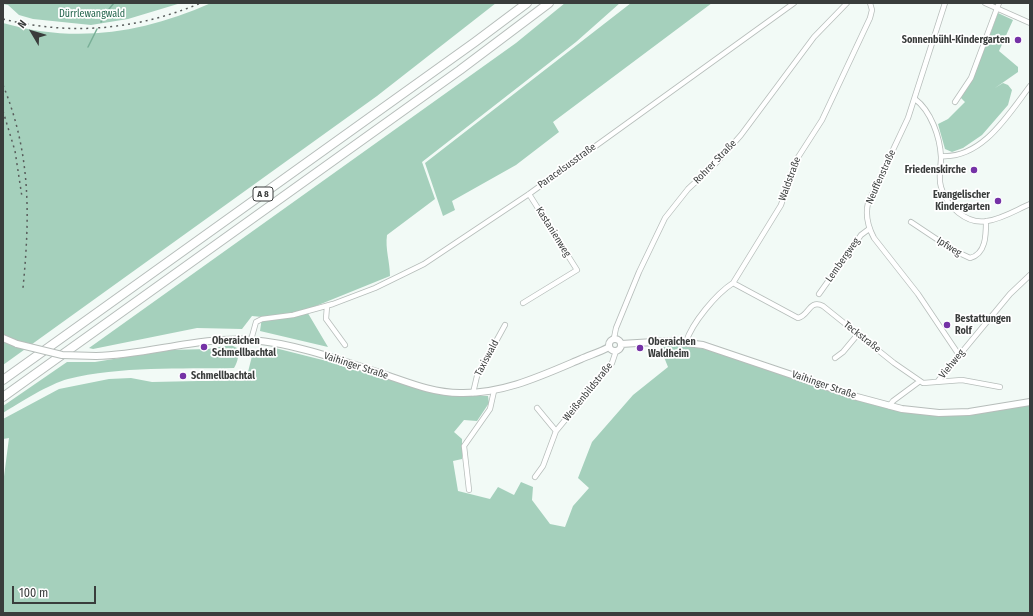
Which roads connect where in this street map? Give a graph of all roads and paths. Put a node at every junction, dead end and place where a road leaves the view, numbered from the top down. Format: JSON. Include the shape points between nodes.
{"nodes":[{"id":1,"x":527,"y":3,"type":"edge"},
{"id":2,"x":549,"y":3,"type":"edge"},
{"id":3,"x":794,"y":3,"type":"edge"},
{"id":4,"x":847,"y":3,"type":"edge"},
{"id":5,"x":870,"y":3,"type":"edge"},
{"id":6,"x":945,"y":3,"type":"edge"},
{"id":7,"x":985,"y":3,"type":"edge"},
{"id":8,"x":999,"y":3,"type":"edge"},
{"id":9,"x":997,"y":8,"type":"junction"},
{"id":10,"x":1030,"y":23,"type":"edge"},
{"id":11,"x":1030,"y":86,"type":"edge"},
{"id":12,"x":915,"y":99,"type":"junction"},
{"id":13,"x":955,"y":102,"type":"dead end"},
{"id":14,"x":941,"y":156,"type":"junction"},
{"id":15,"x":529,"y":194,"type":"junction"},
{"id":16,"x":1030,"y":204,"type":"edge"},
{"id":17,"x":986,"y":221,"type":"junction"},
{"id":18,"x":912,"y":222,"type":"dead end"},
{"id":19,"x":869,"y":229,"type":"junction"},
{"id":20,"x":1030,"y":275,"type":"edge"},
{"id":21,"x":733,"y":283,"type":"junction"},
{"id":22,"x":819,"y":294,"type":"dead end"},
{"id":23,"x":523,"y":303,"type":"dead end"},
{"id":24,"x":327,"y":306,"type":"junction"},
{"id":25,"x":505,"y":325,"type":"dead end"},
{"id":26,"x":858,"y":334,"type":"junction"},
{"id":27,"x":3,"y":338,"type":"edge"},
{"id":28,"x":614,"y":338,"type":"junction"},
{"id":29,"x":251,"y":340,"type":"junction"},
{"id":30,"x":686,"y":342,"type":"junction"},
{"id":31,"x":621,"y":344,"type":"junction"},
{"id":32,"x":345,"y":345,"type":"dead end"},
{"id":33,"x":609,"y":347,"type":"junction"},
{"id":34,"x":616,"y":351,"type":"junction"},
{"id":35,"x":959,"y":355,"type":"junction"},
{"id":36,"x":835,"y":358,"type":"dead end"},
{"id":37,"x":3,"y":380,"type":"edge"},
{"id":38,"x":920,"y":381,"type":"junction"},
{"id":39,"x":938,"y":381,"type":"junction"},
{"id":40,"x":1000,"y":387,"type":"dead end"},
{"id":41,"x":494,"y":391,"type":"junction"},
{"id":42,"x":473,"y":393,"type":"junction"},
{"id":43,"x":3,"y":397,"type":"edge"},
{"id":44,"x":1029,"y":403,"type":"edge"},
{"id":45,"x":889,"y":406,"type":"junction"},
{"id":46,"x":537,"y":408,"type":"dead end"},
{"id":47,"x":556,"y":430,"type":"junction"},
{"id":48,"x":535,"y":477,"type":"dead end"},
{"id":49,"x":470,"y":490,"type":"dead end"}],
"edges":[{"from":1,"to":37,"type":"highway","number":"A 8"},
{"from":2,"to":43,"type":"highway","number":"A 8","via":[[460,70]]},
{"from":3,"to":15,"type":"street","name":"Paracelsusstraße"},
{"from":4,"to":28,"type":"street","name":"Rohrer Straße","via":[[814,37],[741,135],[688,189],[665,218],[616,328]]},
{"from":5,"to":21,"type":"street","name":"Waldstraße","via":[[870,18],[822,120],[795,162],[781,205]]},
{"from":6,"to":12,"type":"street","name":"Neuffenstraße"},
{"from":7,"to":9,"type":"street"},
{"from":8,"to":9,"type":"street"},
{"from":9,"to":10,"type":"street"},
{"from":9,"to":13,"type":"street","via":[[971,78]]},
{"from":11,"to":14,"type":"street","via":[[982,143],[957,156]]},
{"from":12,"to":14,"type":"street","via":[[928,114],[938,138]]},
{"from":12,"to":19,"type":"street","name":"Neuffenstraße","via":[[905,126],[868,203]]},
{"from":14,"to":17,"type":"street","via":[[940,183],[949,203],[962,215],[977,221]]},
{"from":15,"to":23,"type":"street","name":"Kastanienweg","via":[[577,270]]},
{"from":15,"to":24,"type":"street","name":"Paracelsusstraße","via":[[424,264],[375,288]]},
{"from":16,"to":17,"type":"street"},
{"from":17,"to":18,"type":"street","name":"Ipfweg","via":[[984,243],[977,255],[970,258],[953,250]]},
{"from":19,"to":22,"type":"street","name":"Lembergweg","via":[[861,235]]},
{"from":19,"to":35,"type":"street","name":"Neuffenstraße","via":[[918,294]]},
{"from":20,"to":35,"type":"street","name":"Viehweg","via":[[1010,294]]},
{"from":21,"to":26,"type":"street","name":"Teckstraße","via":[[798,318],[813,305],[818,304]]},
{"from":21,"to":30,"type":"street","name":"Waldstraße","via":[[707,308]]},
{"from":24,"to":29,"type":"street","name":"Paracelsusstraße","via":[[262,319],[256,322]]},
{"from":24,"to":32,"type":"street","via":[[326,319]]},
{"from":25,"to":42,"type":"street","name":"Taxiswald","via":[[477,376]]},
{"from":26,"to":36,"type":"street"},
{"from":26,"to":38,"type":"street","name":"Teckstraße"},
{"from":27,"to":29,"type":"main road","name":"Vaihinger Straße","bridge":true,"via":[[62,355],[96,356],[203,340]]},
{"from":28,"to":31,"type":"main road"},
{"from":28,"to":33,"type":"main road","via":[[609,341]]},
{"from":29,"to":42,"type":"main road","name":"Vaihinger Straße","via":[[306,350],[426,388],[454,393]]},
{"from":30,"to":31,"type":"main road","name":"Vaihinger Straße","via":[[647,341]]},
{"from":30,"to":45,"type":"main road","name":"Vaihinger Straße"},
{"from":31,"to":34,"type":"main road"},
{"from":33,"to":34,"type":"main road"},
{"from":33,"to":41,"type":"main road","name":"Vaihinger Straße","via":[[523,383]]},
{"from":34,"to":47,"type":"street","name":"Weißenbildstraße","via":[[612,363]]},
{"from":35,"to":39,"type":"street","name":"Viehweg"},
{"from":38,"to":39,"type":"street"},
{"from":38,"to":45,"type":"street"},
{"from":39,"to":40,"type":"street","via":[[962,380]]},
{"from":41,"to":42,"type":"main road","name":"Vaihinger Straße"},
{"from":41,"to":49,"type":"street","via":[[490,409],[464,446]]},
{"from":44,"to":45,"type":"main road","name":"Vaihinger Straße","via":[[969,412],[925,412]]},
{"from":46,"to":47,"type":"street","name":"Weißenbildstraße"},
{"from":47,"to":48,"type":"street","name":"Weißenbildstraße","via":[[543,466]]}]}
